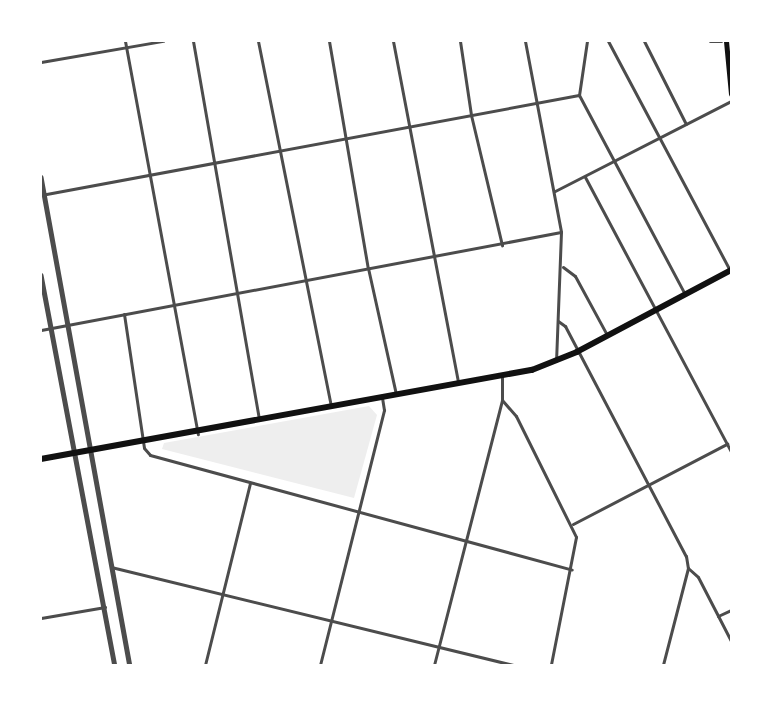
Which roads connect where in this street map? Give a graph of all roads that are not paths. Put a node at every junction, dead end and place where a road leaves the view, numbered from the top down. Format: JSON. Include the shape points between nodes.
{"nodes":[{"id":1,"x":125,"y":41,"type":"edge"},
{"id":2,"x":163,"y":41,"type":"edge"},
{"id":3,"x":193,"y":41,"type":"edge"},
{"id":4,"x":258,"y":41,"type":"edge"},
{"id":5,"x":329,"y":41,"type":"edge"},
{"id":6,"x":394,"y":41,"type":"edge"},
{"id":7,"x":460,"y":41,"type":"edge"},
{"id":8,"x":525,"y":41,"type":"edge"},
{"id":9,"x":587,"y":41,"type":"edge"},
{"id":10,"x":608,"y":41,"type":"edge"},
{"id":11,"x":644,"y":41,"type":"edge"},
{"id":12,"x":710,"y":41,"type":"edge"},
{"id":13,"x":721,"y":41,"type":"edge"},
{"id":14,"x":726,"y":41,"type":"edge"},
{"id":15,"x":126,"y":48,"type":"junction"},
{"id":16,"x":41,"y":62,"type":"edge"},
{"id":17,"x":730,"y":79,"type":"edge"},
{"id":18,"x":731,"y":94,"type":"edge"},
{"id":19,"x":579,"y":95,"type":"junction"},
{"id":20,"x":731,"y":101,"type":"edge"},
{"id":21,"x":537,"y":103,"type":"junction"},
{"id":22,"x":471,"y":115,"type":"junction"},
{"id":23,"x":686,"y":124,"type":"junction"},
{"id":24,"x":410,"y":128,"type":"junction"},
{"id":25,"x":661,"y":138,"type":"junction"},
{"id":26,"x":346,"y":139,"type":"junction"},
{"id":27,"x":279,"y":152,"type":"junction"},
{"id":28,"x":615,"y":161,"type":"junction"},
{"id":29,"x":218,"y":164,"type":"junction"},
{"id":30,"x":152,"y":176,"type":"junction"},
{"id":31,"x":41,"y":177,"type":"edge"},
{"id":32,"x":585,"y":177,"type":"junction"},
{"id":33,"x":555,"y":191,"type":"junction"},
{"id":34,"x":43,"y":195,"type":"edge"},
{"id":35,"x":561,"y":232,"type":"junction"},
{"id":36,"x":502,"y":245,"type":"junction"},
{"id":37,"x":432,"y":256,"type":"junction"},
{"id":38,"x":563,"y":267,"type":"junction"},
{"id":39,"x":368,"y":268,"type":"junction"},
{"id":40,"x":730,"y":270,"type":"edge"},
{"id":41,"x":41,"y":275,"type":"edge"},
{"id":42,"x":303,"y":281,"type":"junction"},
{"id":43,"x":240,"y":293,"type":"junction"},
{"id":44,"x":685,"y":294,"type":"junction"},
{"id":45,"x":173,"y":305,"type":"junction"},
{"id":46,"x":656,"y":310,"type":"junction"},
{"id":47,"x":124,"y":314,"type":"junction"},
{"id":48,"x":558,"y":321,"type":"junction"},
{"id":49,"x":70,"y":324,"type":"junction"},
{"id":50,"x":50,"y":328,"type":"junction"},
{"id":51,"x":41,"y":330,"type":"edge"},
{"id":52,"x":607,"y":336,"type":"junction"},
{"id":53,"x":577,"y":352,"type":"junction"},
{"id":54,"x":556,"y":362,"type":"junction"},
{"id":55,"x":502,"y":375,"type":"junction"},
{"id":56,"x":458,"y":383,"type":"junction"},
{"id":57,"x":396,"y":395,"type":"junction"},
{"id":58,"x":382,"y":398,"type":"junction"},
{"id":59,"x":502,"y":400,"type":"junction"},
{"id":60,"x":332,"y":408,"type":"junction"},
{"id":61,"x":260,"y":422,"type":"junction"},
{"id":62,"x":198,"y":434,"type":"junction"},
{"id":63,"x":143,"y":442,"type":"junction"},
{"id":64,"x":727,"y":444,"type":"junction"},
{"id":65,"x":90,"y":452,"type":"junction"},
{"id":66,"x":731,"y":452,"type":"edge"},
{"id":67,"x":75,"y":453,"type":"junction"},
{"id":68,"x":41,"y":459,"type":"edge"},
{"id":69,"x":250,"y":483,"type":"junction"},
{"id":70,"x":648,"y":485,"type":"junction"},
{"id":71,"x":358,"y":512,"type":"junction"},
{"id":72,"x":572,"y":524,"type":"junction"},
{"id":73,"x":465,"y":542,"type":"junction"},
{"id":74,"x":110,"y":567,"type":"junction"},
{"id":75,"x":688,"y":568,"type":"junction"},
{"id":76,"x":572,"y":570,"type":"junction"},
{"id":77,"x":222,"y":592,"type":"junction"},
{"id":78,"x":104,"y":607,"type":"junction"},
{"id":79,"x":731,"y":610,"type":"edge"},
{"id":80,"x":718,"y":616,"type":"junction"},
{"id":81,"x":41,"y":618,"type":"edge"},
{"id":82,"x":331,"y":619,"type":"junction"},
{"id":83,"x":731,"y":641,"type":"edge"},
{"id":84,"x":438,"y":646,"type":"junction"},
{"id":85,"x":115,"y":665,"type":"edge"},
{"id":86,"x":130,"y":665,"type":"edge"},
{"id":87,"x":204,"y":665,"type":"edge"},
{"id":88,"x":320,"y":665,"type":"edge"},
{"id":89,"x":434,"y":665,"type":"edge"},
{"id":90,"x":513,"y":665,"type":"edge"},
{"id":91,"x":551,"y":665,"type":"edge"},
{"id":92,"x":663,"y":665,"type":"edge"}],
"edges":[{"from":1,"to":15,"type":"street"},
{"from":2,"to":15,"type":"street"},
{"from":3,"to":29,"type":"street"},
{"from":4,"to":27,"type":"street"},
{"from":5,"to":26,"type":"street"},
{"from":6,"to":24,"type":"street"},
{"from":7,"to":22,"type":"street"},
{"from":8,"to":21,"type":"street"},
{"from":9,"to":19,"type":"street"},
{"from":10,"to":25,"type":"street"},
{"from":11,"to":23,"type":"street"},
{"from":12,"to":13,"type":"street"},
{"from":14,"to":17,"type":"main road"},
{"from":15,"to":16,"type":"street"},
{"from":15,"to":30,"type":"street"},
{"from":17,"to":18,"type":"main road"},
{"from":19,"to":21,"type":"street"},
{"from":19,"to":28,"type":"street"},
{"from":20,"to":23,"type":"street"},
{"from":21,"to":22,"type":"street"},
{"from":21,"to":33,"type":"street"},
{"from":22,"to":24,"type":"street"},
{"from":22,"to":36,"type":"street"},
{"from":23,"to":25,"type":"street"},
{"from":24,"to":26,"type":"street"},
{"from":24,"to":37,"type":"street"},
{"from":25,"to":28,"type":"street"},
{"from":25,"to":40,"type":"street"},
{"from":26,"to":27,"type":"street"},
{"from":26,"to":39,"type":"street"},
{"from":27,"to":29,"type":"street"},
{"from":27,"to":42,"type":"street"},
{"from":28,"to":32,"type":"street"},
{"from":28,"to":44,"type":"street"},
{"from":29,"to":30,"type":"street"},
{"from":29,"to":43,"type":"street"},
{"from":30,"to":34,"type":"street"},
{"from":30,"to":45,"type":"street"},
{"from":31,"to":34,"type":"street"},
{"from":32,"to":33,"type":"street"},
{"from":32,"to":46,"type":"street"},
{"from":33,"to":35,"type":"street"},
{"from":34,"to":49,"type":"street"},
{"from":35,"to":36,"type":"street"},
{"from":35,"to":38,"type":"street"},
{"from":36,"to":37,"type":"street"},
{"from":37,"to":39,"type":"street"},
{"from":37,"to":56,"type":"street"},
{"from":38,"to":48,"type":"street"},
{"from":38,"to":52,"type":"street","via":[[574,276]]},
{"from":39,"to":42,"type":"street"},
{"from":39,"to":57,"type":"street"},
{"from":40,"to":44,"type":"main road"},
{"from":41,"to":50,"type":"street"},
{"from":42,"to":43,"type":"street"},
{"from":42,"to":60,"type":"street"},
{"from":43,"to":45,"type":"street"},
{"from":43,"to":61,"type":"street"},
{"from":44,"to":46,"type":"main road"},
{"from":45,"to":47,"type":"street"},
{"from":45,"to":62,"type":"street"},
{"from":46,"to":52,"type":"main road"},
{"from":46,"to":64,"type":"street"},
{"from":47,"to":49,"type":"street"},
{"from":47,"to":63,"type":"street"},
{"from":48,"to":53,"type":"street","via":[[565,326]]},
{"from":48,"to":54,"type":"street"},
{"from":49,"to":50,"type":"street"},
{"from":49,"to":65,"type":"street"},
{"from":50,"to":51,"type":"street"},
{"from":50,"to":67,"type":"street"},
{"from":52,"to":53,"type":"main road"},
{"from":53,"to":54,"type":"main road"},
{"from":53,"to":70,"type":"street"},
{"from":54,"to":55,"type":"main road"},
{"from":55,"to":56,"type":"main road"},
{"from":55,"to":59,"type":"street"},
{"from":56,"to":57,"type":"main road"},
{"from":57,"to":58,"type":"main road"},
{"from":58,"to":60,"type":"main road"},
{"from":58,"to":71,"type":"street","via":[[384,410]]},
{"from":59,"to":72,"type":"street","via":[[512,408]]},
{"from":59,"to":73,"type":"street"},
{"from":60,"to":61,"type":"main road"},
{"from":61,"to":62,"type":"main road"},
{"from":62,"to":63,"type":"main road"},
{"from":63,"to":65,"type":"main road"},
{"from":63,"to":69,"type":"street","via":[[150,455]]},
{"from":64,"to":66,"type":"street"},
{"from":64,"to":70,"type":"street"},
{"from":65,"to":67,"type":"main road"},
{"from":65,"to":74,"type":"street"},
{"from":67,"to":68,"type":"main road"},
{"from":67,"to":78,"type":"street"},
{"from":69,"to":71,"type":"street"},
{"from":69,"to":77,"type":"street"},
{"from":70,"to":72,"type":"street"},
{"from":70,"to":75,"type":"street","via":[[686,556]]},
{"from":71,"to":73,"type":"street"},
{"from":71,"to":82,"type":"street"},
{"from":72,"to":76,"type":"street","via":[[576,549]]},
{"from":73,"to":76,"type":"street"},
{"from":73,"to":84,"type":"street"},
{"from":74,"to":77,"type":"street"},
{"from":74,"to":86,"type":"street"},
{"from":75,"to":80,"type":"street","via":[[698,577]]},
{"from":75,"to":92,"type":"street"},
{"from":76,"to":91,"type":"street"},
{"from":77,"to":82,"type":"street"},
{"from":77,"to":87,"type":"street"},
{"from":78,"to":81,"type":"street"},
{"from":78,"to":85,"type":"street"},
{"from":79,"to":80,"type":"street"},
{"from":80,"to":83,"type":"street"},
{"from":82,"to":84,"type":"street"},
{"from":82,"to":88,"type":"street"},
{"from":84,"to":89,"type":"street"},
{"from":84,"to":90,"type":"street"}]}
